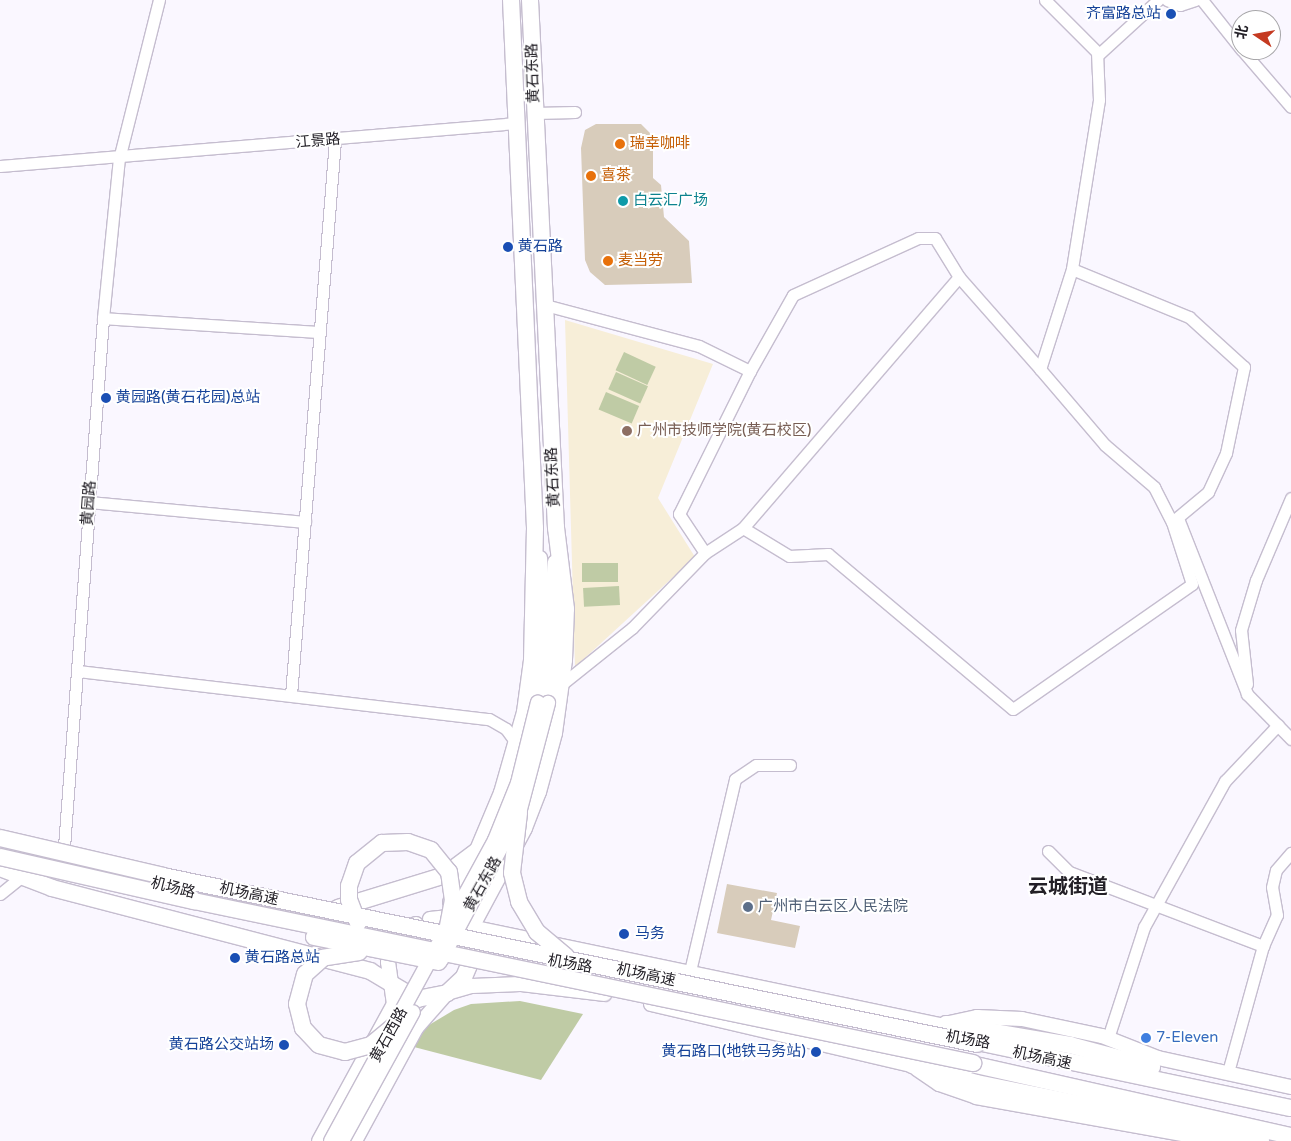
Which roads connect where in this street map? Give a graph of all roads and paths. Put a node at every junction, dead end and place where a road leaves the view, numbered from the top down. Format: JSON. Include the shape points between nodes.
{"nodes":[{"id":1,"x":159,"y":0,"type":"edge"},
{"id":2,"x":511,"y":0,"type":"edge"},
{"id":3,"x":530,"y":0,"type":"edge"},
{"id":4,"x":1045,"y":0,"type":"edge"},
{"id":5,"x":1158,"y":0,"type":"edge"},
{"id":6,"x":1167,"y":0,"type":"edge"},
{"id":7,"x":1194,"y":0,"type":"edge"},
{"id":8,"x":1202,"y":0,"type":"edge"},
{"id":9,"x":1231,"y":37,"type":"edge"},
{"id":10,"x":1097,"y":52,"type":"junction"},
{"id":11,"x":1250,"y":60,"type":"edge"},
{"id":12,"x":1291,"y":107,"type":"edge"},
{"id":13,"x":574,"y":112,"type":"dead end"},
{"id":14,"x":535,"y":113,"type":"junction"},
{"id":15,"x":516,"y":123,"type":"junction"},
{"id":16,"x":335,"y":140,"type":"junction"},
{"id":17,"x":119,"y":159,"type":"junction"},
{"id":18,"x":0,"y":166,"type":"edge"},
{"id":19,"x":1072,"y":269,"type":"junction"},
{"id":20,"x":959,"y":277,"type":"junction"},
{"id":21,"x":545,"y":305,"type":"junction"},
{"id":22,"x":103,"y":318,"type":"junction"},
{"id":23,"x":317,"y":332,"type":"junction"},
{"id":24,"x":1040,"y":369,"type":"junction"},
{"id":25,"x":750,"y":371,"type":"junction"},
{"id":26,"x":1291,"y":498,"type":"edge"},
{"id":27,"x":89,"y":502,"type":"junction"},
{"id":28,"x":1176,"y":521,"type":"junction"},
{"id":29,"x":305,"y":522,"type":"junction"},
{"id":30,"x":535,"y":528,"type":"junction"},
{"id":31,"x":556,"y":528,"type":"junction"},
{"id":32,"x":743,"y":528,"type":"junction"},
{"id":33,"x":705,"y":553,"type":"junction"},
{"id":34,"x":78,"y":671,"type":"junction"},
{"id":35,"x":562,"y":684,"type":"junction"},
{"id":36,"x":1247,"y":694,"type":"junction"},
{"id":37,"x":291,"y":695,"type":"junction"},
{"id":38,"x":543,"y":703,"type":"junction"},
{"id":39,"x":1278,"y":725,"type":"junction"},
{"id":40,"x":1291,"y":738,"type":"edge"},
{"id":41,"x":517,"y":744,"type":"junction"},
{"id":42,"x":790,"y":765,"type":"dead end"},
{"id":43,"x":519,"y":813,"type":"junction"},
{"id":44,"x":0,"y":833,"type":"edge"},
{"id":45,"x":0,"y":838,"type":"edge"},
{"id":46,"x":64,"y":847,"type":"junction"},
{"id":47,"x":478,"y":850,"type":"junction"},
{"id":48,"x":1048,"y":851,"type":"dead end"},
{"id":49,"x":1291,"y":853,"type":"edge"},
{"id":50,"x":0,"y":857,"type":"edge"},
{"id":51,"x":507,"y":859,"type":"junction"},
{"id":52,"x":0,"y":867,"type":"edge"},
{"id":53,"x":20,"y":878,"type":"junction"},
{"id":54,"x":459,"y":887,"type":"junction"},
{"id":55,"x":0,"y":894,"type":"edge"},
{"id":56,"x":167,"y":894,"type":"junction"},
{"id":57,"x":485,"y":902,"type":"junction"},
{"id":58,"x":1156,"y":906,"type":"junction"},
{"id":59,"x":328,"y":911,"type":"junction"},
{"id":60,"x":430,"y":919,"type":"junction"},
{"id":61,"x":471,"y":927,"type":"junction"},
{"id":62,"x":407,"y":928,"type":"junction"},
{"id":63,"x":451,"y":932,"type":"junction"},
{"id":64,"x":377,"y":945,"type":"junction"},
{"id":65,"x":1263,"y":946,"type":"junction"},
{"id":66,"x":602,"y":953,"type":"junction"},
{"id":67,"x":316,"y":956,"type":"junction"},
{"id":68,"x":581,"y":965,"type":"junction"},
{"id":69,"x":690,"y":971,"type":"junction"},
{"id":70,"x":391,"y":981,"type":"junction"},
{"id":71,"x":596,"y":992,"type":"junction"},
{"id":72,"x":447,"y":993,"type":"junction"},
{"id":73,"x":760,"y":1008,"type":"junction"},
{"id":74,"x":396,"y":1024,"type":"junction"},
{"id":75,"x":946,"y":1024,"type":"junction"},
{"id":76,"x":897,"y":1037,"type":"junction"},
{"id":77,"x":1108,"y":1038,"type":"junction"},
{"id":78,"x":375,"y":1041,"type":"junction"},
{"id":79,"x":990,"y":1044,"type":"junction"},
{"id":80,"x":401,"y":1057,"type":"junction"},
{"id":81,"x":912,"y":1066,"type":"junction"},
{"id":82,"x":979,"y":1067,"type":"junction"},
{"id":83,"x":1228,"y":1072,"type":"junction"},
{"id":84,"x":1291,"y":1087,"type":"edge"},
{"id":85,"x":1291,"y":1098,"type":"edge"},
{"id":86,"x":1291,"y":1108,"type":"edge"},
{"id":87,"x":1291,"y":1113,"type":"edge"},
{"id":88,"x":1291,"y":1135,"type":"edge"},
{"id":89,"x":319,"y":1141,"type":"edge"},
{"id":90,"x":331,"y":1141,"type":"edge"},
{"id":91,"x":342,"y":1141,"type":"edge"},
{"id":92,"x":355,"y":1141,"type":"edge"},
{"id":93,"x":1220,"y":1141,"type":"edge"},
{"id":94,"x":1261,"y":1141,"type":"edge"},
{"id":95,"x":1280,"y":1141,"type":"edge"}],
"edges":[{"from":1,"to":17,"type":"street","name":"黄园路"},
{"from":2,"to":15,"type":"highway","name":"黄石东路"},
{"from":3,"to":14,"type":"highway","name":"黄石东路"},
{"from":4,"to":10,"type":"street"},
{"from":5,"to":10,"type":"street"},
{"from":6,"to":7,"type":"street","via":[[1180,5]]},
{"from":8,"to":9,"type":"street"},
{"from":10,"to":19,"type":"street","via":[[1098,100]]},
{"from":11,"to":12,"type":"street"},
{"from":13,"to":14,"type":"street"},
{"from":14,"to":21,"type":"highway","name":"黄石东路"},
{"from":15,"to":16,"type":"street","name":"江景路"},
{"from":15,"to":30,"type":"highway","name":"黄石东路"},
{"from":16,"to":17,"type":"street","name":"江景路"},
{"from":16,"to":23,"type":"street"},
{"from":17,"to":18,"type":"street","name":"江景路"},
{"from":17,"to":22,"type":"street","name":"黄园路"},
{"from":19,"to":24,"type":"street"},
{"from":19,"to":28,"type":"street","via":[[1189,317],[1244,367],[1226,453],[1208,492]]},
{"from":20,"to":24,"type":"street"},
{"from":20,"to":25,"type":"street","via":[[935,238],[918,238],[793,295]]},
{"from":20,"to":32,"type":"street"},
{"from":21,"to":25,"type":"street","via":[[699,346]]},
{"from":21,"to":31,"type":"highway","name":"黄石东路"},
{"from":22,"to":23,"type":"street"},
{"from":22,"to":27,"type":"street","name":"黄园路"},
{"from":23,"to":29,"type":"street"},
{"from":24,"to":28,"type":"street","via":[[1105,445],[1154,487]]},
{"from":25,"to":33,"type":"street","via":[[679,514]]},
{"from":26,"to":36,"type":"street","via":[[1256,580],[1241,630]]},
{"from":27,"to":29,"type":"street"},
{"from":27,"to":34,"type":"street","name":"黄园路"},
{"from":28,"to":32,"type":"street","via":[[1192,584],[1012,709],[828,554],[789,556]]},
{"from":28,"to":36,"type":"street"},
{"from":29,"to":37,"type":"street"},
{"from":30,"to":38,"type":"main road","name":"黄石东路","via":[[544,621]]},
{"from":30,"to":41,"type":"highway","via":[[532,660]]},
{"from":31,"to":35,"type":"highway","via":[[566,609]]},
{"from":31,"to":38,"type":"main road","name":"黄石东路"},
{"from":32,"to":33,"type":"street"},
{"from":33,"to":35,"type":"street","via":[[632,628]]},
{"from":34,"to":37,"type":"street"},
{"from":34,"to":46,"type":"street","name":"黄园路"},
{"from":35,"to":51,"type":"highway","via":[[538,792]]},
{"from":36,"to":39,"type":"street"},
{"from":37,"to":41,"type":"street","via":[[489,718],[506,729]]},
{"from":38,"to":43,"type":"main road","name":"黄石东路","bridge":true},
{"from":38,"to":63,"type":"main road","name":"黄石东路","bridge":true,"via":[[507,812]]},
{"from":39,"to":40,"type":"street"},
{"from":39,"to":58,"type":"street","via":[[1224,781]]},
{"from":41,"to":47,"type":"highway"},
{"from":42,"to":69,"type":"street","via":[[756,765],[735,779]]},
{"from":43,"to":63,"type":"main road","name":"黄石东路","bridge":true},
{"from":43,"to":68,"type":"highway","bridge":true,"via":[[512,873],[519,902],[542,938]]},
{"from":44,"to":46,"type":"highway","name":"机场路"},
{"from":45,"to":56,"type":"highway","name":"机场路","via":[[35,854]]},
{"from":45,"to":87,"type":"highway","name":"机场高速","bridge":true},
{"from":46,"to":59,"type":"highway","name":"机场路"},
{"from":47,"to":51,"type":"highway","via":[[487,862]]},
{"from":47,"to":54,"type":"main road"},
{"from":47,"to":59,"type":"highway","via":[[445,875]]},
{"from":48,"to":58,"type":"street","via":[[1069,872]]},
{"from":49,"to":65,"type":"street","via":[[1276,870],[1272,887],[1277,914]]},
{"from":50,"to":88,"type":"highway","name":"机场高速","bridge":true},
{"from":51,"to":57,"type":"highway"},
{"from":52,"to":53,"type":"highway","name":"机场路"},
{"from":52,"to":56,"type":"highway","name":"机场路"},
{"from":53,"to":55,"type":"street"},
{"from":53,"to":67,"type":"highway","name":"机场路"},
{"from":54,"to":57,"type":"highway","via":[[468,903]]},
{"from":54,"to":60,"type":"main road","via":[[447,908]]},
{"from":56,"to":64,"type":"highway","name":"机场路","bridge":true},
{"from":57,"to":61,"type":"highway"},
{"from":58,"to":65,"type":"street"},
{"from":58,"to":77,"type":"street","via":[[1144,927]]},
{"from":59,"to":62,"type":"main road"},
{"from":59,"to":67,"type":"highway","via":[[333,940]]},
{"from":60,"to":61,"type":"main road","via":[[450,917]]},
{"from":60,"to":62,"type":"main road"},
{"from":61,"to":66,"type":"main road"},
{"from":61,"to":72,"type":"highway","via":[[477,938],[472,962],[458,985]]},
{"from":62,"to":70,"type":"main road","via":[[390,952]]},
{"from":63,"to":64,"type":"highway","bridge":true,"via":[[453,900],[449,872],[431,850],[393,841],[364,855],[349,886],[351,912]]},
{"from":63,"to":74,"type":"main road","name":"黄石西路","bridge":true},
{"from":63,"to":91,"type":"main road","name":"黄石西路","bridge":true},
{"from":64,"to":68,"type":"highway","name":"机场路","bridge":true},
{"from":64,"to":73,"type":"highway","name":"机场路","bridge":true},
{"from":64,"to":74,"type":"highway","bridge":true,"via":[[316,963],[299,988],[298,1016],[313,1040],[345,1052],[371,1045]]},
{"from":65,"to":83,"type":"street"},
{"from":66,"to":69,"type":"main road"},
{"from":66,"to":71,"type":"main road","via":[[591,979]]},
{"from":67,"to":70,"type":"highway","name":"机场路","via":[[370,971]]},
{"from":68,"to":73,"type":"highway","name":"机场路","bridge":true},
{"from":69,"to":75,"type":"main road"},
{"from":70,"to":72,"type":"highway","via":[[401,992],[417,999]]},
{"from":70,"to":78,"type":"main road","via":[[396,999]]},
{"from":71,"to":72,"type":"main road","via":[[502,984]]},
{"from":71,"to":81,"type":"main road","via":[[812,1039]]},
{"from":72,"to":80,"type":"main road","via":[[429,1009]]},
{"from":73,"to":76,"type":"highway","name":"机场路"},
{"from":74,"to":90,"type":"main road","name":"黄石西路","bridge":true},
{"from":75,"to":76,"type":"main road"},
{"from":75,"to":77,"type":"main road","via":[[1002,1017]]},
{"from":75,"to":79,"type":"main road"},
{"from":75,"to":85,"type":"highway","via":[[1070,1045],[1146,1066]]},
{"from":76,"to":79,"type":"highway","name":"机场路"},
{"from":76,"to":82,"type":"highway","name":"机场路"},
{"from":77,"to":83,"type":"main road","via":[[1158,1058]]},
{"from":78,"to":80,"type":"main road","via":[[387,1045]]},
{"from":78,"to":89,"type":"main road"},
{"from":79,"to":86,"type":"highway","name":"机场路"},
{"from":80,"to":92,"type":"main road"},
{"from":81,"to":82,"type":"main road"},
{"from":81,"to":93,"type":"main road","via":[[939,1084],[976,1097]]},
{"from":81,"to":94,"type":"highway","via":[[977,1083]]},
{"from":82,"to":88,"type":"highway","name":"机场路"},
{"from":83,"to":84,"type":"main road"},
{"from":88,"to":95,"type":"main road"}]}
